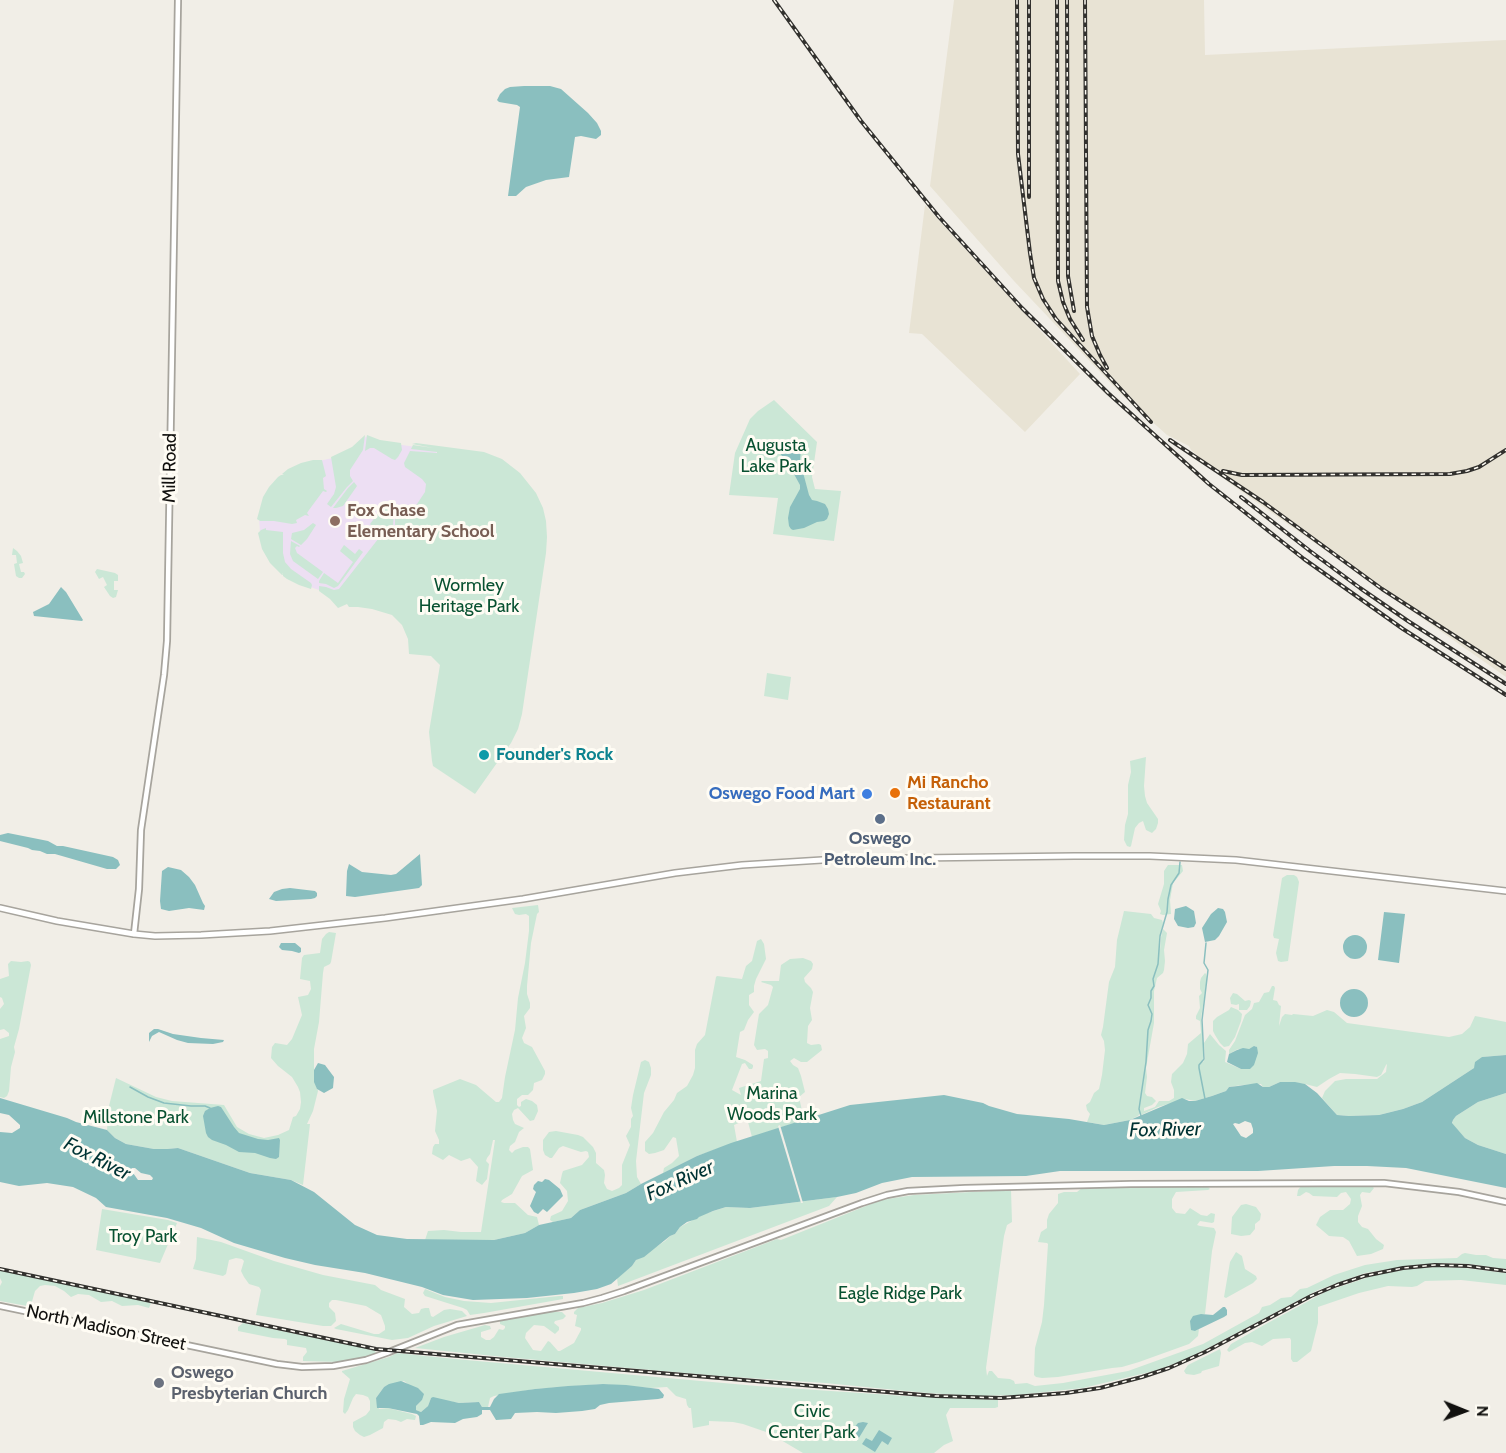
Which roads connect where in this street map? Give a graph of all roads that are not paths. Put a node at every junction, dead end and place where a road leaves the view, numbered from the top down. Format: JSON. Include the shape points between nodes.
{"nodes":[{"id":1,"x":178,"y":0,"type":"edge"},
{"id":2,"x":1506,"y":891,"type":"edge"},
{"id":3,"x":0,"y":908,"type":"edge"},
{"id":4,"x":134,"y":934,"type":"junction"},
{"id":5,"x":1506,"y":1202,"type":"edge"},
{"id":6,"x":0,"y":1306,"type":"edge"}],
"edges":[{"from":1,"to":4,"type":"street","name":"Mill Road","via":[[167,641],[141,830]]},
{"from":2,"to":4,"type":"main road","via":[[1201,858],[838,860],[700,870],[514,900],[270,931]]},
{"from":3,"to":4,"type":"main road"},
{"from":5,"to":6,"type":"street","name":"North Madison Street","via":[[1457,1191],[1384,1183],[908,1191],[862,1203],[613,1295],[457,1325],[366,1360],[333,1366],[277,1364]]}]}
